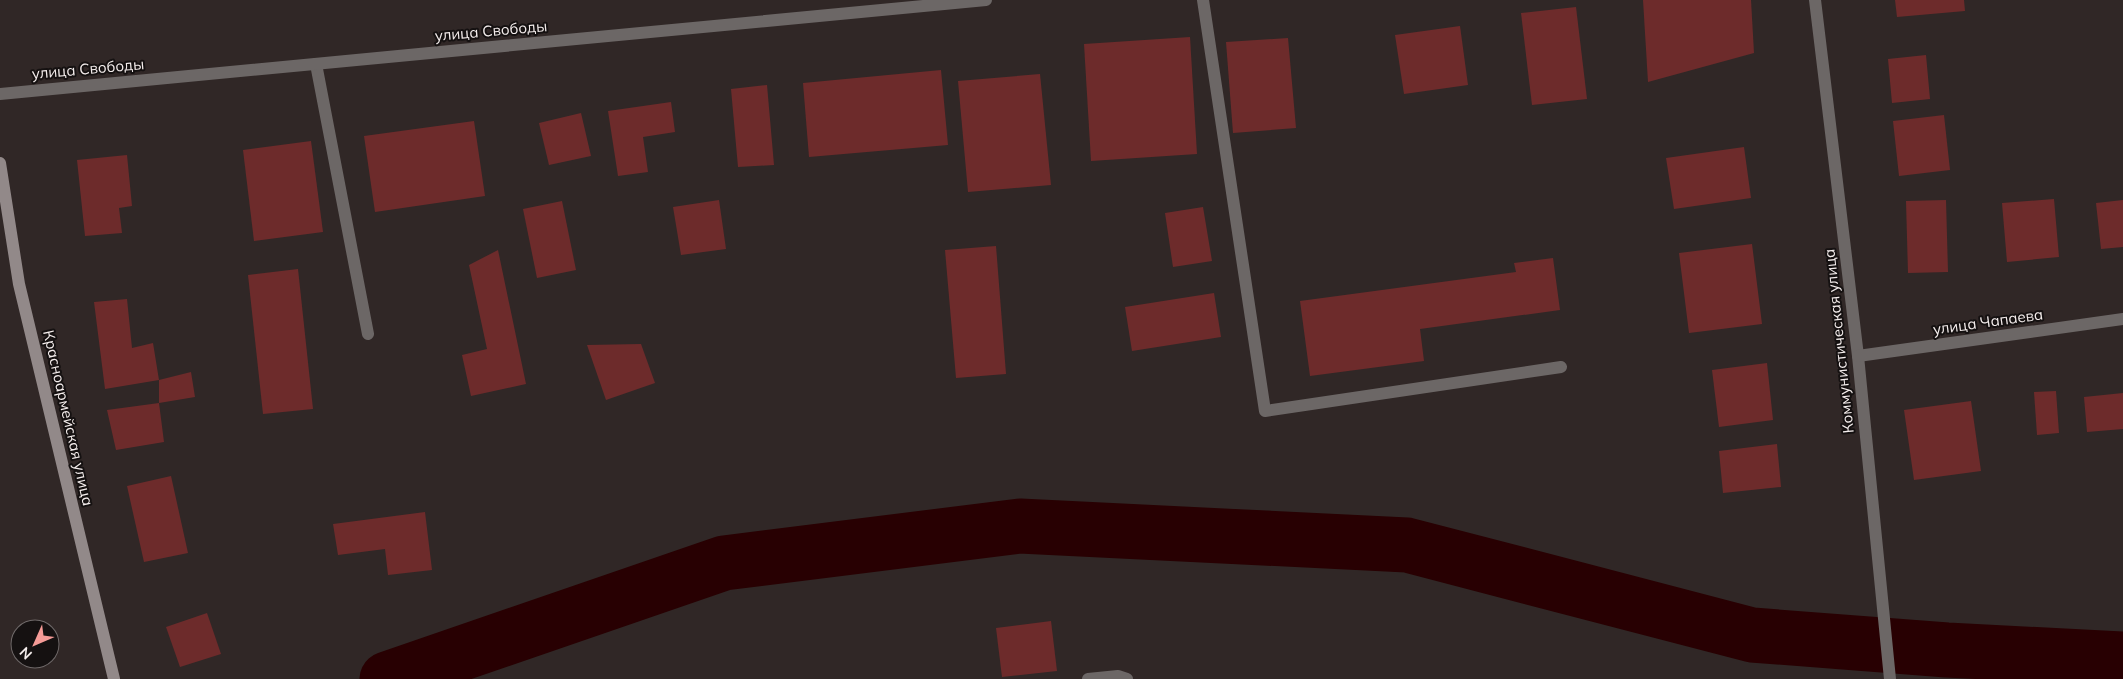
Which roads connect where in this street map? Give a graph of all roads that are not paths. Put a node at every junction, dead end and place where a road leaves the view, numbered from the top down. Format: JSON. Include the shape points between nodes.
{"nodes":[{"id":1,"x":986,"y":0,"type":"edge"},
{"id":2,"x":1203,"y":0,"type":"edge"},
{"id":3,"x":1815,"y":0,"type":"edge"},
{"id":4,"x":316,"y":64,"type":"junction"},
{"id":5,"x":0,"y":94,"type":"edge"},
{"id":6,"x":0,"y":163,"type":"edge"},
{"id":7,"x":2123,"y":320,"type":"edge"},
{"id":8,"x":368,"y":334,"type":"dead end"},
{"id":9,"x":1858,"y":356,"type":"junction"},
{"id":10,"x":1561,"y":367,"type":"dead end"},
{"id":11,"x":114,"y":679,"type":"edge"},
{"id":12,"x":1088,"y":679,"type":"edge"},
{"id":13,"x":1127,"y":679,"type":"edge"},
{"id":14,"x":1890,"y":679,"type":"edge"}],
"edges":[{"from":1,"to":4,"type":"street","name":"улица Свободы"},
{"from":2,"to":10,"type":"street","via":[[1265,411]]},
{"from":3,"to":9,"type":"street","name":"Коммунистическая улица"},
{"from":4,"to":5,"type":"street","name":"улица Свободы"},
{"from":4,"to":8,"type":"street"},
{"from":6,"to":11,"type":"main road","name":"Красноармейская улица","via":[[19,284]]},
{"from":7,"to":9,"type":"street","name":"улица Чапаева"},
{"from":9,"to":14,"type":"street","name":"Коммунистическая улица"},
{"from":12,"to":13,"type":"street","via":[[1118,676]]}]}
